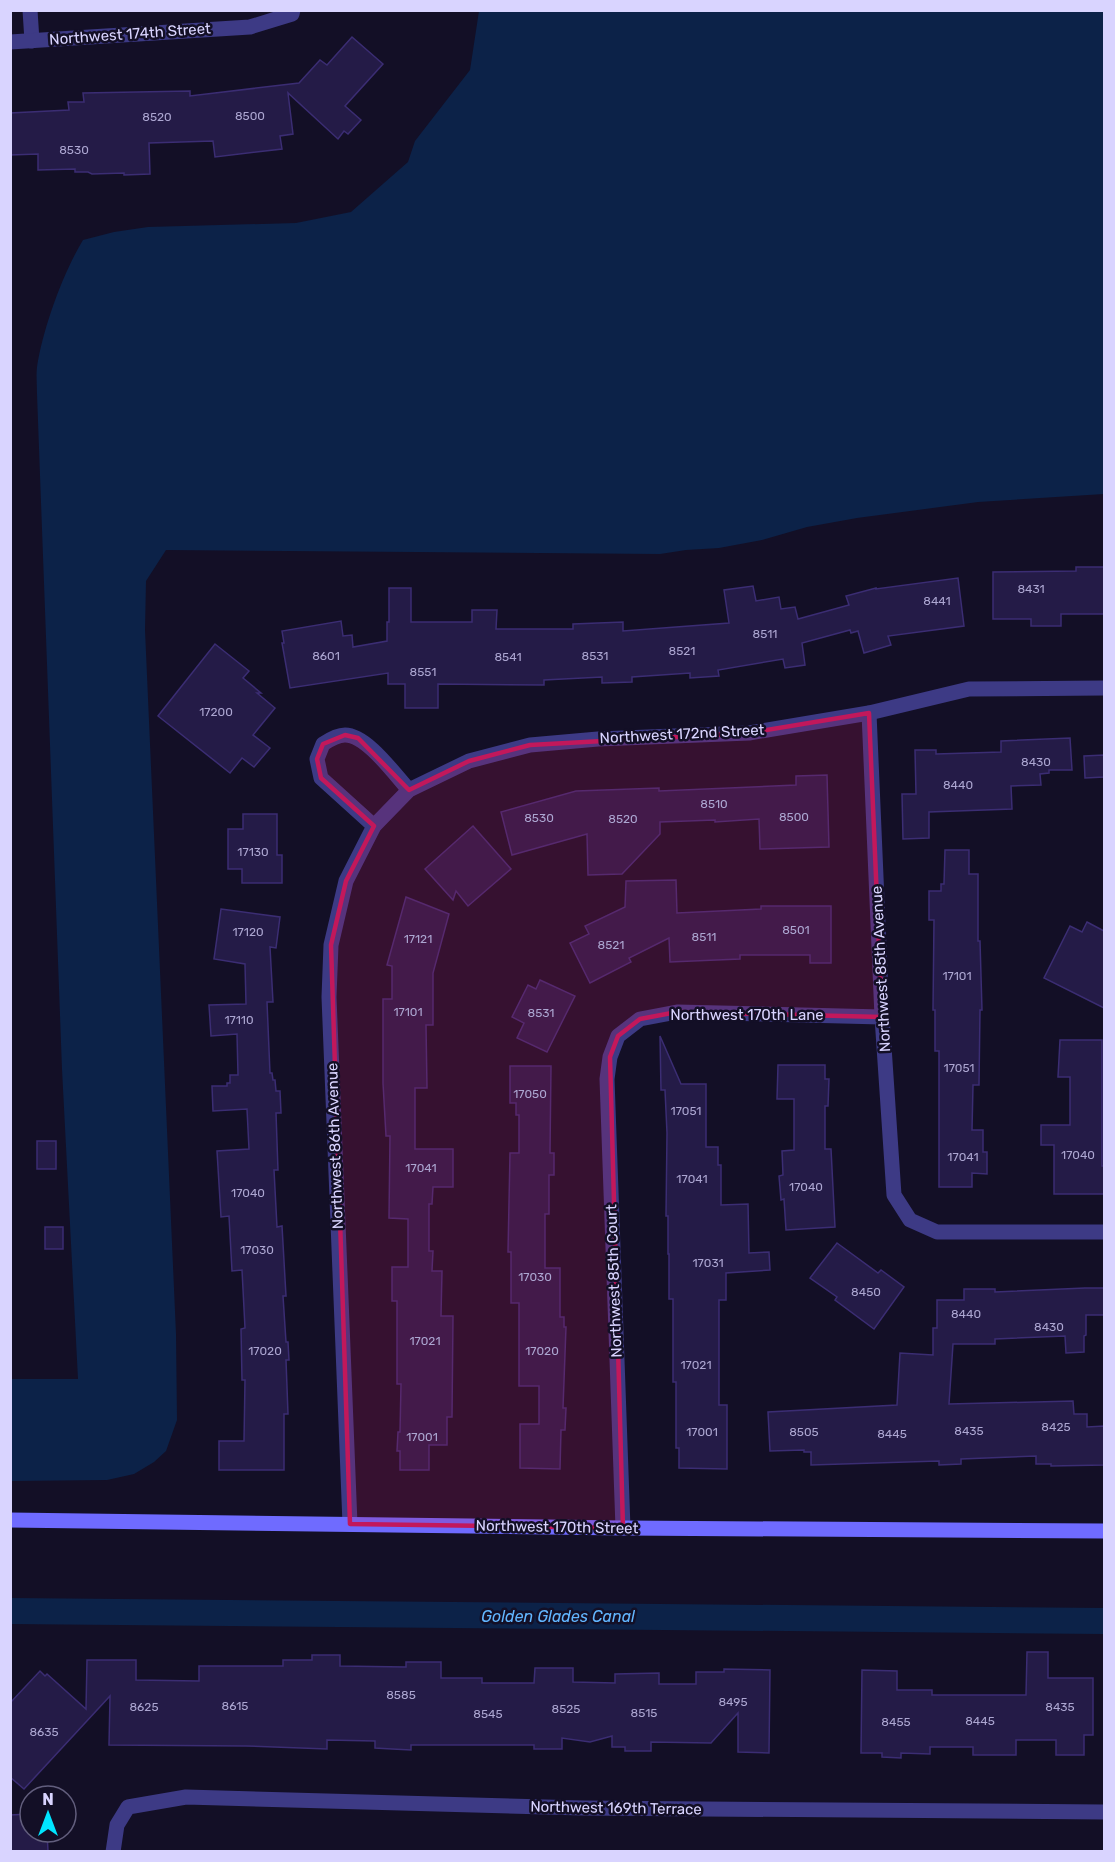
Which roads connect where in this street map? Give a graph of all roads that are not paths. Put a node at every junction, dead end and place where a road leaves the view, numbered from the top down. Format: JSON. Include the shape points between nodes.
{"nodes":[{"id":1,"x":30,"y":10,"type":"edge"},
{"id":2,"x":293,"y":10,"type":"edge"},
{"id":3,"x":32,"y":41,"type":"junction"},
{"id":4,"x":10,"y":42,"type":"edge"},
{"id":5,"x":1104,"y":688,"type":"edge"},
{"id":6,"x":869,"y":713,"type":"junction"},
{"id":7,"x":410,"y":790,"type":"junction"},
{"id":8,"x":374,"y":826,"type":"junction"},
{"id":9,"x":882,"y":1017,"type":"junction"},
{"id":10,"x":618,"y":1036,"type":"joint"},
{"id":11,"x":1104,"y":1233,"type":"edge"},
{"id":12,"x":10,"y":1520,"type":"edge"},
{"id":13,"x":350,"y":1524,"type":"junction"},
{"id":14,"x":622,"y":1528,"type":"junction"},
{"id":15,"x":1104,"y":1532,"type":"edge"},
{"id":16,"x":1104,"y":1812,"type":"edge"},
{"id":17,"x":112,"y":1851,"type":"edge"}],
"edges":[{"from":1,"to":3,"type":"street"},
{"from":2,"to":3,"type":"street","name":"Northwest 174th Street","via":[[292,14],[250,27]]},
{"from":3,"to":4,"type":"street","name":"Northwest 174th Street"},
{"from":5,"to":6,"type":"street","name":"Northwest 172nd Street","via":[[969,689]]},
{"from":6,"to":7,"type":"street","name":"Northwest 172nd Street","via":[[749,733],[530,745],[469,761]]},
{"from":6,"to":9,"type":"street","name":"Northwest 85th Avenue"},
{"from":7,"to":8,"type":"street","name":"Northwest 86th Avenue"},
{"from":7,"to":8,"type":"street","via":[[358,738],[345,735],[322,744],[317,759],[321,778]]},
{"from":8,"to":13,"type":"street","name":"Northwest 86th Avenue","via":[[346,880],[331,945],[329,997]]},
{"from":9,"to":10,"type":"street","name":"Northwest 170th Lane","via":[[677,1012],[640,1019]]},
{"from":9,"to":11,"type":"street","name":"Northwest 85th Avenue","via":[[894,1195],[910,1220],[937,1232]]},
{"from":10,"to":14,"type":"street","name":"Northwest 85th Court","via":[[609,1057],[607,1079]]},
{"from":12,"to":13,"type":"street","name":"Northwest 170th Street"},
{"from":13,"to":14,"type":"street","name":"Northwest 170th Street"},
{"from":14,"to":15,"type":"street","name":"Northwest 170th Street"},
{"from":16,"to":17,"type":"street","name":"Northwest 169th Terrace","via":[[583,1808],[186,1797],[128,1807],[117,1825]]}]}
